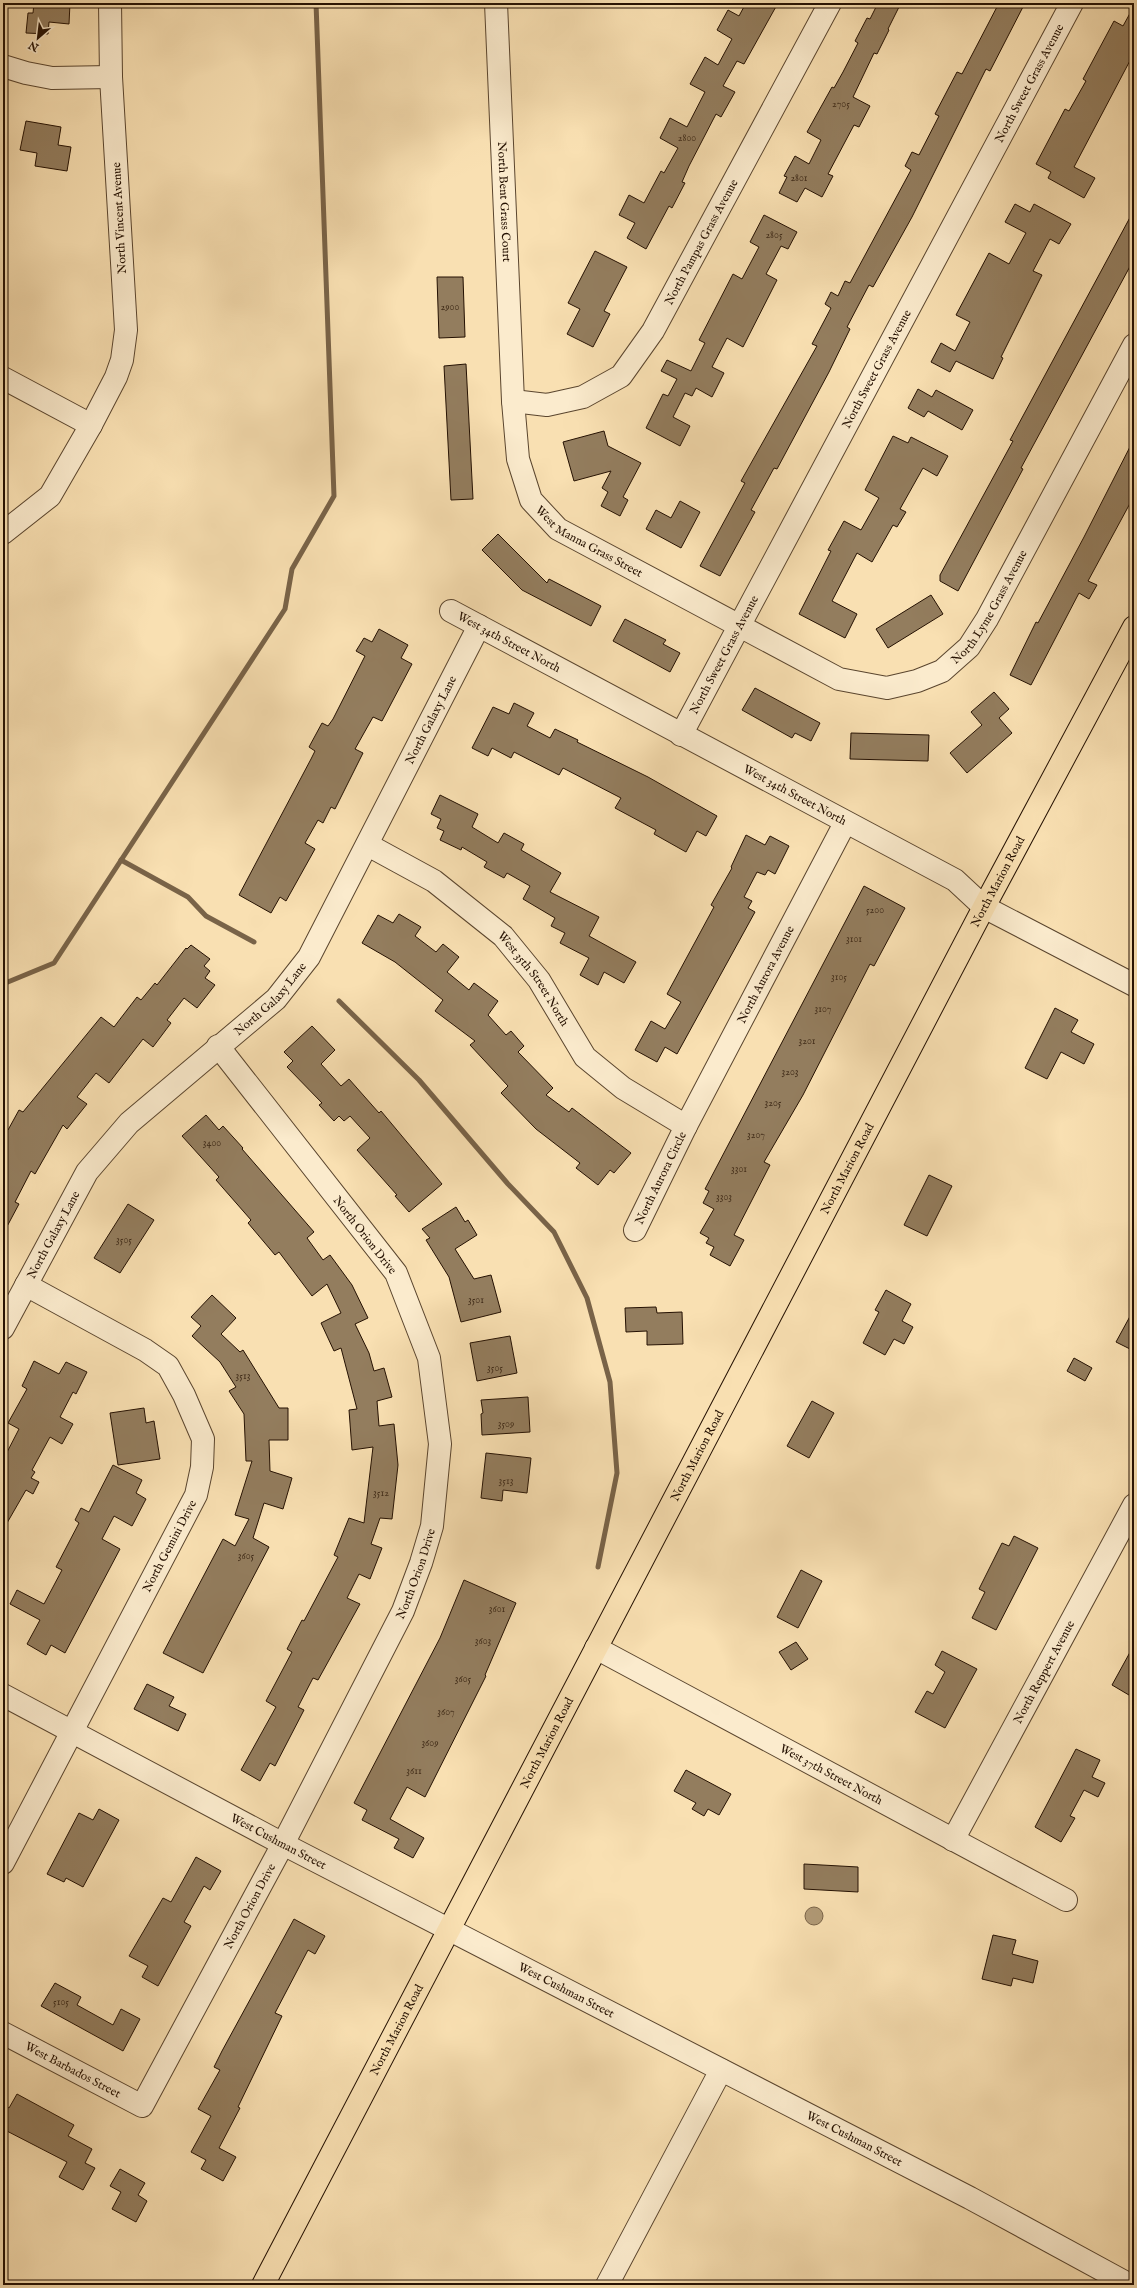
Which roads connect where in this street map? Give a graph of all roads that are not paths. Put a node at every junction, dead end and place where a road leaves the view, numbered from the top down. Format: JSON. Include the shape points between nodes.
{"nodes":[{"id":1,"x":110,"y":3,"type":"edge"},
{"id":2,"x":496,"y":3,"type":"edge"},
{"id":3,"x":830,"y":3,"type":"edge"},
{"id":4,"x":1072,"y":3,"type":"edge"},
{"id":5,"x":3,"y":66,"type":"edge"},
{"id":6,"x":111,"y":76,"type":"junction"},
{"id":7,"x":1134,"y":345,"type":"edge"},
{"id":8,"x":3,"y":378,"type":"edge"},
{"id":9,"x":514,"y":401,"type":"junction"},
{"id":10,"x":91,"y":425,"type":"junction"},
{"id":11,"x":3,"y":533,"type":"edge"},
{"id":12,"x":451,"y":611,"type":"dead end"},
{"id":13,"x":479,"y":626,"type":"junction"},
{"id":14,"x":740,"y":626,"type":"junction"},
{"id":15,"x":1134,"y":627,"type":"edge"},
{"id":16,"x":681,"y":735,"type":"junction"},
{"id":17,"x":845,"y":823,"type":"junction"},
{"id":18,"x":368,"y":845,"type":"junction"},
{"id":19,"x":984,"y":907,"type":"junction"},
{"id":20,"x":1134,"y":985,"type":"edge"},
{"id":21,"x":218,"y":1046,"type":"junction"},
{"id":22,"x":686,"y":1126,"type":"junction"},
{"id":23,"x":634,"y":1230,"type":"dead end"},
{"id":24,"x":26,"y":1285,"type":"junction"},
{"id":25,"x":3,"y":1328,"type":"edge"},
{"id":26,"x":1134,"y":1505,"type":"edge"},
{"id":27,"x":596,"y":1648,"type":"junction"},
{"id":28,"x":3,"y":1695,"type":"edge"},
{"id":29,"x":72,"y":1732,"type":"junction"},
{"id":30,"x":953,"y":1840,"type":"junction"},
{"id":31,"x":283,"y":1844,"type":"junction"},
{"id":32,"x":3,"y":1863,"type":"edge"},
{"id":33,"x":1066,"y":1900,"type":"dead end"},
{"id":34,"x":449,"y":1930,"type":"junction"},
{"id":35,"x":3,"y":2033,"type":"edge"},
{"id":36,"x":721,"y":2070,"type":"junction"},
{"id":37,"x":142,"y":2106,"type":"joint"},
{"id":38,"x":262,"y":2285,"type":"edge"},
{"id":39,"x":607,"y":2285,"type":"edge"},
{"id":40,"x":1130,"y":2285,"type":"edge"}],
"edges":[{"from":1,"to":6,"type":"street","name":"North Vincent Avenue"},
{"from":2,"to":9,"type":"street","name":"North Bent Grass Court"},
{"from":3,"to":9,"type":"street","name":"North Pampas Grass Avenue","via":[[652,331],[621,376],[583,397],[547,405]]},
{"from":4,"to":14,"type":"street","name":"North Sweet Grass Avenue"},
{"from":5,"to":6,"type":"street","via":[[52,78]]},
{"from":6,"to":10,"type":"street","name":"North Vincent Avenue","via":[[126,330],[122,360],[116,377]]},
{"from":7,"to":14,"type":"street","name":"North Lyme Grass Avenue","via":[[987,619],[969,647],[942,671],[917,681],[887,688],[839,679]]},
{"from":8,"to":10,"type":"street"},
{"from":9,"to":14,"type":"street","name":"West Manna Grass Street","via":[[518,459],[531,500],[558,529]]},
{"from":10,"to":11,"type":"street","via":[[50,496]]},
{"from":12,"to":13,"type":"street","name":"West 34th Street North"},
{"from":13,"to":16,"type":"street","name":"West 34th Street North"},
{"from":13,"to":18,"type":"street","name":"North Galaxy Lane"},
{"from":14,"to":16,"type":"street","name":"North Sweet Grass Avenue"},
{"from":15,"to":19,"type":"main road","name":"North Marion Road"},
{"from":16,"to":17,"type":"street","name":"West 34th Street North"},
{"from":17,"to":19,"type":"street","name":"West 34th Street North","via":[[955,880]]},
{"from":17,"to":22,"type":"street","name":"North Aurora Avenue"},
{"from":18,"to":21,"type":"street","name":"North Galaxy Lane","via":[[309,956],[276,999]]},
{"from":18,"to":22,"type":"street","name":"West 35th Street North","via":[[434,881],[503,936],[539,980],[585,1056],[623,1088]]},
{"from":19,"to":20,"type":"street","name":"West 34th Street North"},
{"from":19,"to":27,"type":"main road","name":"North Marion Road"},
{"from":21,"to":24,"type":"street","name":"North Galaxy Lane","via":[[129,1123],[87,1172]]},
{"from":21,"to":31,"type":"street","name":"North Orion Drive","via":[[396,1273],[429,1358],[440,1444],[432,1526],[403,1611]]},
{"from":22,"to":23,"type":"street","name":"North Aurora Circle"},
{"from":24,"to":25,"type":"street","name":"North Galaxy Lane"},
{"from":24,"to":29,"type":"street","name":"North Gemini Drive","via":[[145,1350],[168,1366],[203,1439],[202,1467],[196,1495]]},
{"from":26,"to":30,"type":"street","name":"North Reppert Avenue"},
{"from":27,"to":30,"type":"street","name":"West 37th Street North"},
{"from":27,"to":34,"type":"main road","name":"North Marion Road"},
{"from":28,"to":29,"type":"street","name":"West Cushman Street"},
{"from":29,"to":31,"type":"street","name":"West Cushman Street"},
{"from":29,"to":32,"type":"street","name":"North Gemini Drive"},
{"from":30,"to":33,"type":"street","name":"West 37th Street North"},
{"from":31,"to":34,"type":"street","name":"West Cushman Street"},
{"from":31,"to":37,"type":"street","name":"North Orion Drive"},
{"from":34,"to":36,"type":"street","name":"West Cushman Street"},
{"from":34,"to":38,"type":"main road","name":"North Marion Road"},
{"from":35,"to":37,"type":"street","name":"West Barbados Street"},
{"from":36,"to":39,"type":"street"},
{"from":36,"to":40,"type":"street","name":"West Cushman Street","via":[[970,2198]]}]}
